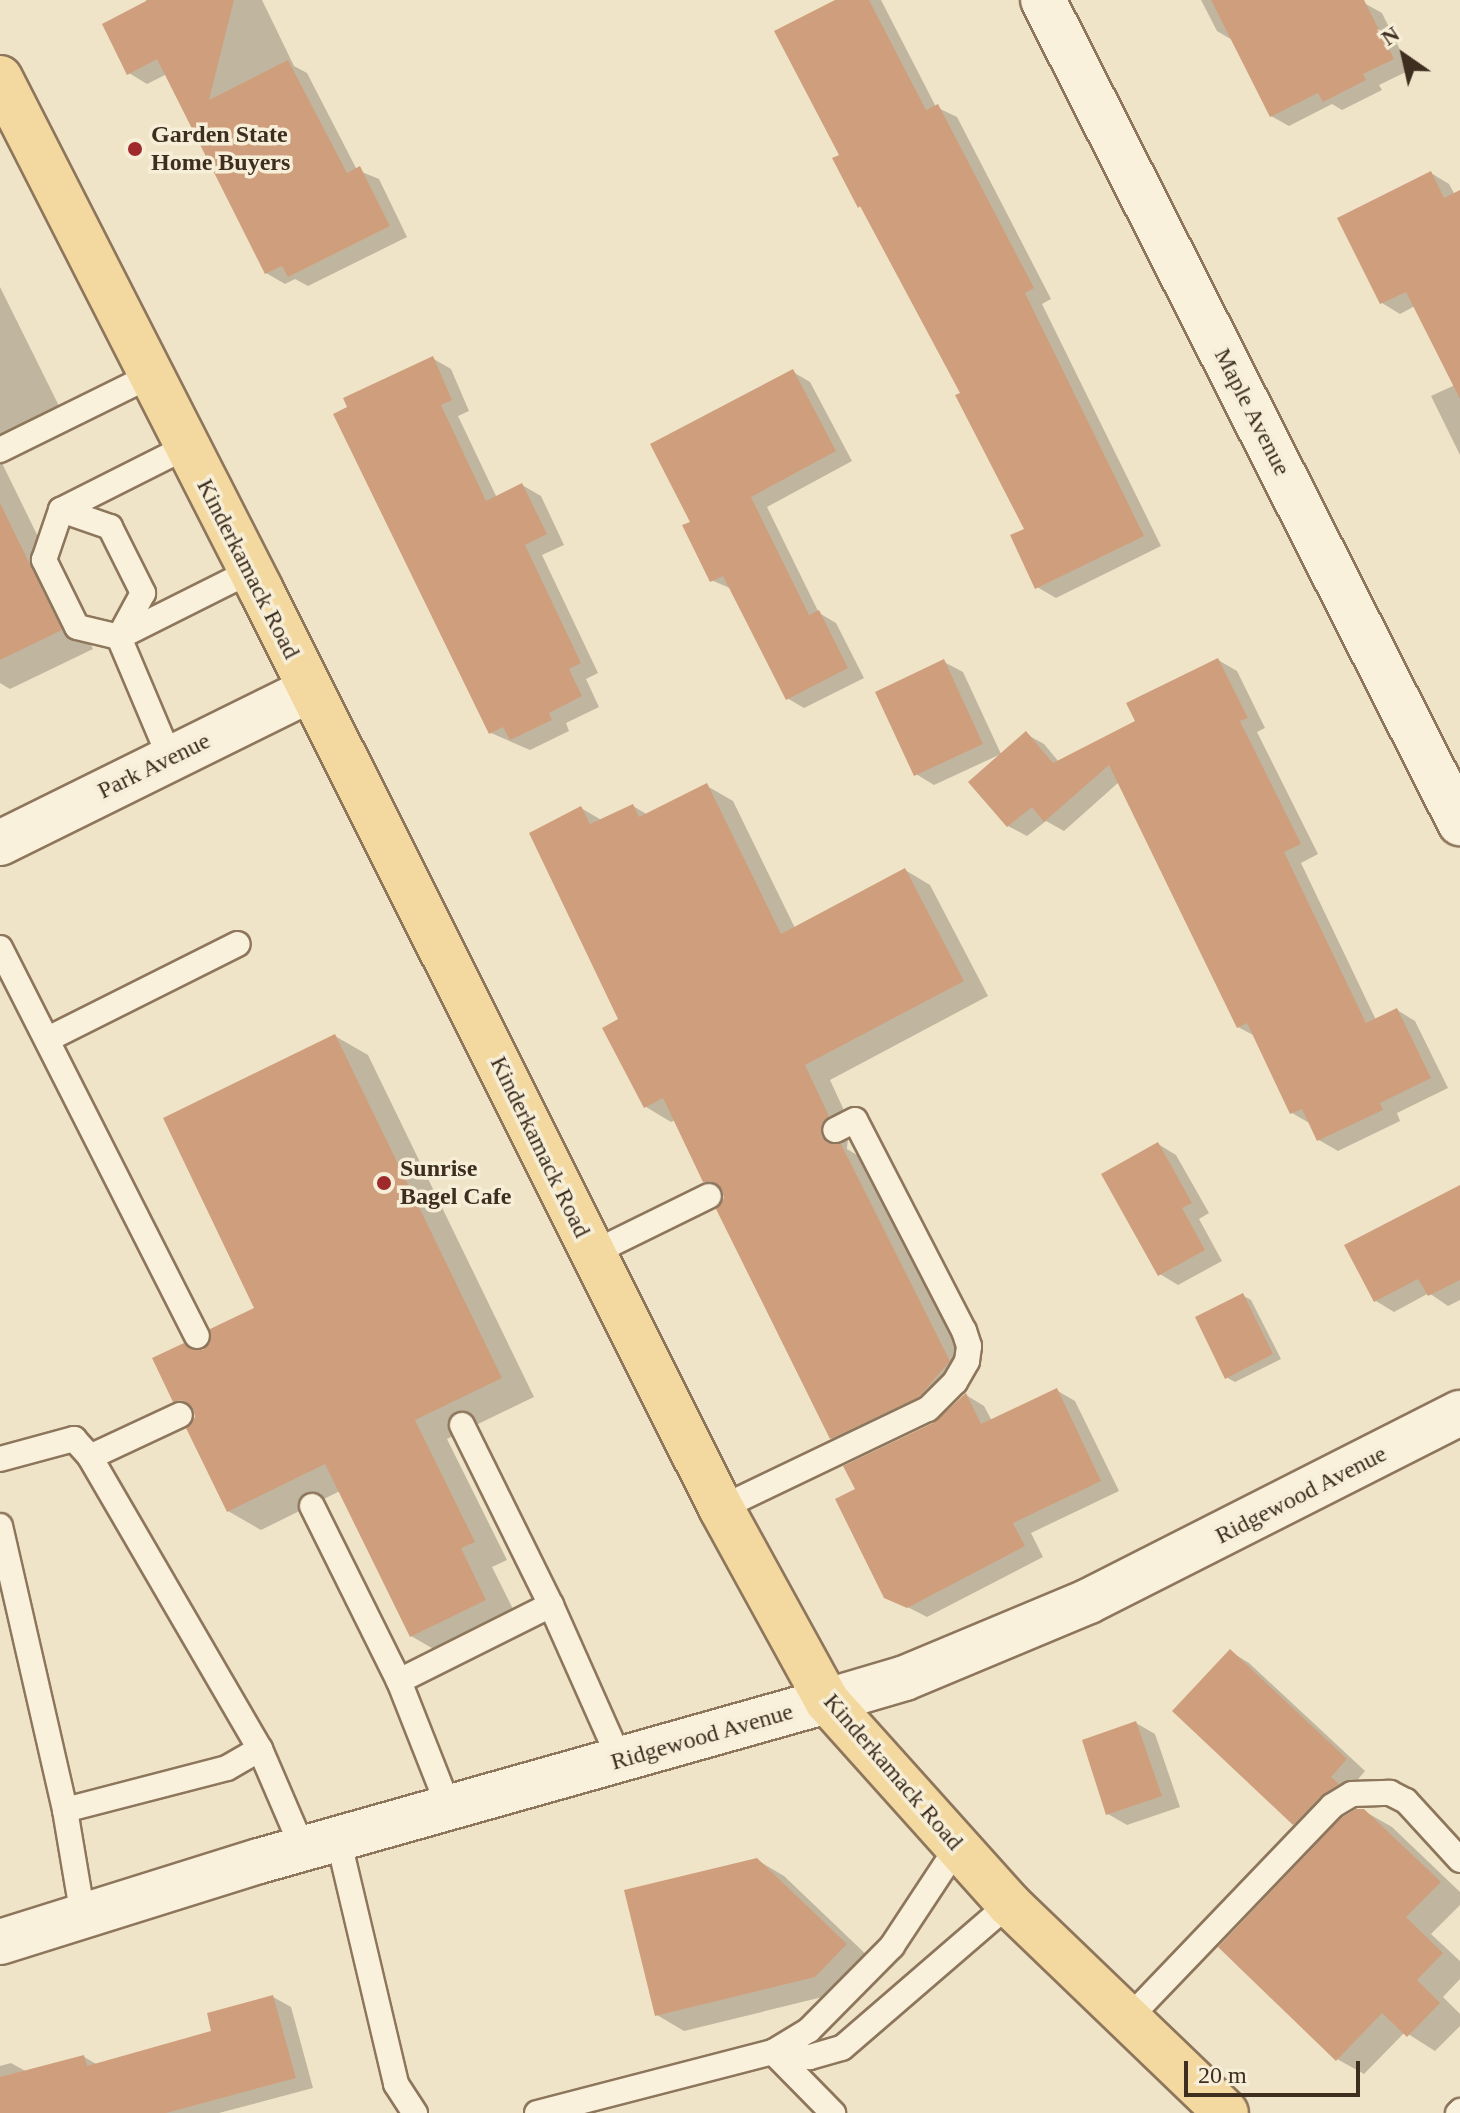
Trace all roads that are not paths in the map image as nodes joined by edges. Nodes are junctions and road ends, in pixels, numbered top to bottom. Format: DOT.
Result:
graph roads {
  1 [pos="1043,0"];
  2 [pos="0,78"];
  3 [pos="150,376"];
  4 [pos="186,447"];
  5 [pos="0,450"];
  6 [pos="61,510"];
  7 [pos="251,571"];
  8 [pos="119,637"];
  9 [pos="309,690"];
  10 [pos="170,758"];
  11 [pos="1460,823"];
  12 [pos="0,843"];
  13 [pos="238,944"];
  14 [pos="0,948"];
  15 [pos="48,1039"];
  16 [pos="835,1130"];
  17 [pos="709,1196"];
  18 [pos="593,1253"];
  19 [pos="197,1336"];
  20 [pos="1460,1413"];
  21 [pos="180,1415"];
  22 [pos="462,1425"];
  23 [pos="90,1457"];
  24 [pos="0,1459"];
  25 [pos="312,1506"];
  26 [pos="721,1508"];
  27 [pos="0,1526"];
  28 [pos="551,1605"];
  29 [pos="399,1681"];
  30 [pos="827,1701"];
  31 [pos="260,1749"];
  32 [pos="620,1760"];
  33 [pos="449,1808"];
  34 [pos="65,1810"];
  35 [pos="321,1844"];
  36 [pos="958,1846"];
  37 [pos="1460,1860"];
  38 [pos="1009,1904"];
  39 [pos="83,1916"];
  40 [pos="0,1942"];
  41 [pos="1128,2019"];
  42 [pos="773,2052"];
  43 [pos="415,2113"];
  44 [pos="537,2113"];
  45 [pos="833,2113"];
  46 [pos="1226,2113"];
  1 -- 11 [label="street, Maple Avenue"];
  2 -- 3 [label="main road, Kinderkamack Road"];
  3 -- 4 [label="main road, Kinderkamack Road"];
  3 -- 5 [label="lane"];
  4 -- 6 [label="lane"];
  4 -- 7 [label="main road, Kinderkamack Road"];
  6 -- 8 [label="lane"];
  6 -- 8 [label="lane"];
  7 -- 8 [label="lane"];
  7 -- 9 [label="main road, Kinderkamack Road"];
  8 -- 10 [label="lane"];
  9 -- 10 [label="street, Park Avenue"];
  9 -- 18 [label="main road, Kinderkamack Road"];
  10 -- 12 [label="street, Park Avenue"];
  13 -- 15 [label="lane"];
  14 -- 15 [label="lane"];
  15 -- 19 [label="lane"];
  16 -- 26 [label="lane"];
  17 -- 18 [label="lane"];
  18 -- 26 [label="main road, Kinderkamack Road"];
  20 -- 30 [label="street, Ridgewood Avenue"];
  21 -- 23 [label="lane"];
  22 -- 28 [label="lane"];
  23 -- 24 [label="lane"];
  23 -- 31 [label="lane"];
  25 -- 29 [label="lane"];
  26 -- 30 [label="main road, Kinderkamack Road"];
  27 -- 34 [label="lane"];
  28 -- 29 [label="lane"];
  28 -- 32 [label="lane"];
  29 -- 33 [label="lane"];
  30 -- 32 [label="street, Ridgewood Avenue"];
  30 -- 36 [label="main road, Kinderkamack Road"];
  31 -- 34 [label="lane"];
  31 -- 35 [label="lane"];
  32 -- 33 [label="street, Ridgewood Avenue"];
  33 -- 35 [label="street, Ridgewood Avenue"];
  34 -- 39 [label="lane"];
  35 -- 39 [label="street, Ridgewood Avenue"];
  35 -- 43 [label="lane"];
  36 -- 38 [label="main road, Kinderkamack Road"];
  36 -- 42 [label="lane"];
  37 -- 41 [label="lane"];
  38 -- 41 [label="main road, Kinderkamack Road"];
  38 -- 42 [label="lane"];
  39 -- 40 [label="street, Ridgewood Avenue"];
  41 -- 46 [label="main road, Kinderkamack Road"];
  42 -- 44 [label="lane"];
  42 -- 45 [label="lane"];
}
